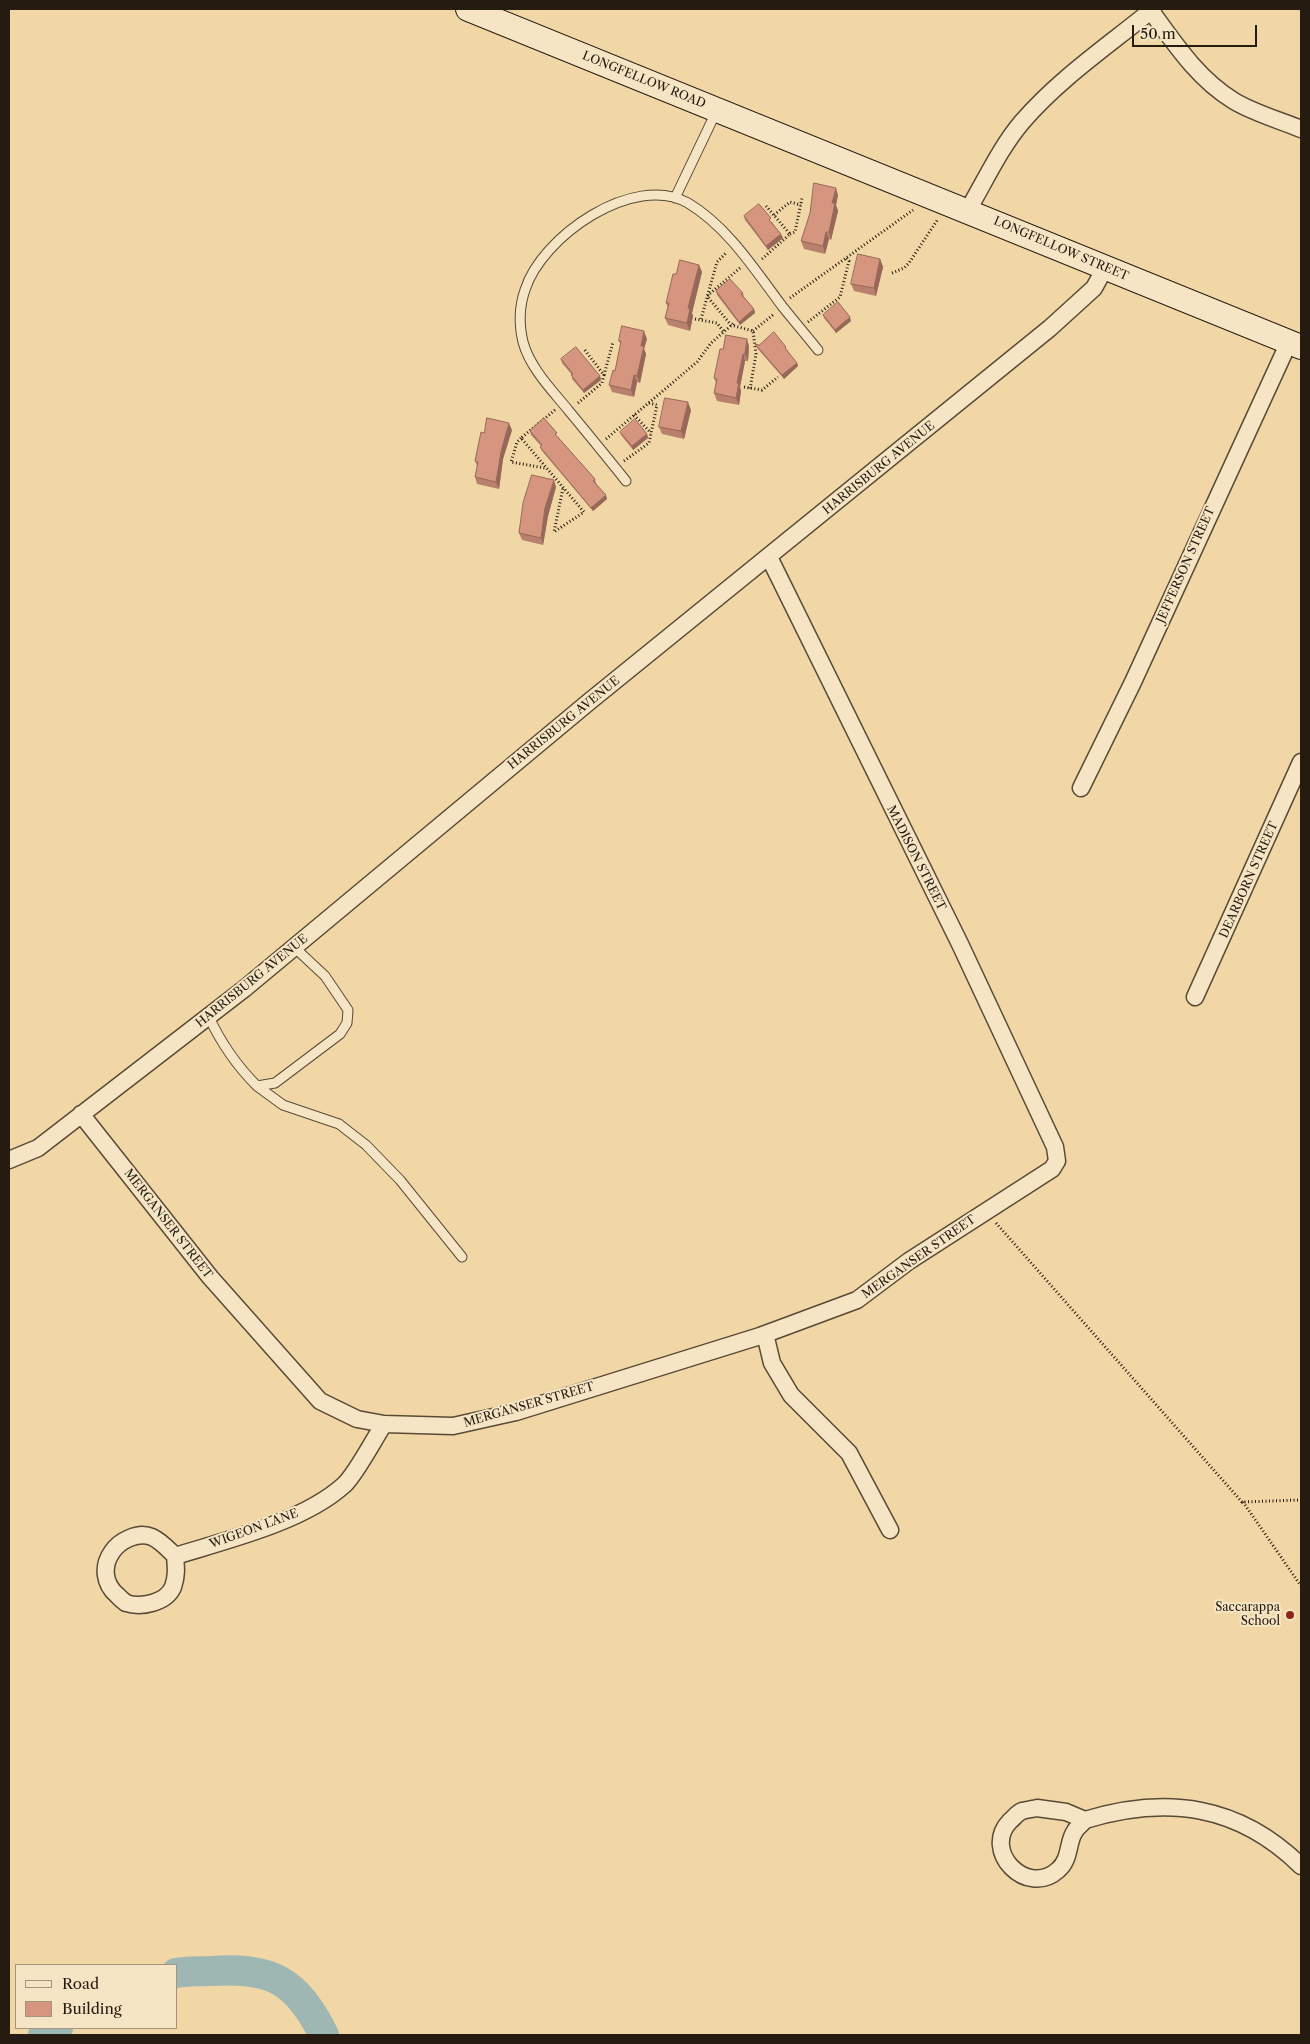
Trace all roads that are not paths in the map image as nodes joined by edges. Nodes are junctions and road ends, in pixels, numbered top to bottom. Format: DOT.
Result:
graph roads {
  1 [pos="468,9"];
  2 [pos="1152,10"];
  3 [pos="717,110"];
  4 [pos="1301,129"];
  5 [pos="820,152"];
  6 [pos="675,198"];
  7 [pos="968,210"];
  8 [pos="1105,268"];
  9 [pos="1295,344"];
  10 [pos="818,350"];
  11 [pos="626,481"];
  12 [pos="769,557"];
  13 [pos="1301,762"];
  14 [pos="1081,788"];
  15 [pos="294,947"];
  16 [pos="1195,997"];
  17 [pos="210,1017"];
  18 [pos="258,1086"];
  19 [pos="81,1114"];
  20 [pos="9,1160"];
  21 [pos="1058,1161"];
  22 [pos="462,1257"];
  23 [pos="765,1334"];
  24 [pos="384,1424"];
  25 [pos="890,1530"];
  26 [pos="175,1556"];
  27 [pos="1085,1820"];
  28 [pos="1301,1866"];
  1 -- 3 [label="street, LONGFELLOW ROAD"];
  2 -- 4 [label="street"];
  2 -- 7 [label="street"];
  3 -- 5 [label="street, LONGFELLOW ROAD"];
  3 -- 6 [label="lane"];
  5 -- 7 [label="street, LONGFELLOW STREET"];
  6 -- 10 [label="lane"];
  6 -- 11 [label="lane"];
  7 -- 8 [label="street, LONGFELLOW STREET"];
  8 -- 9 [label="street, LONGFELLOW STREET"];
  8 -- 12 [label="street, HARRISBURG AVENUE"];
  9 -- 14 [label="street, JEFFERSON STREET"];
  12 -- 15 [label="street, HARRISBURG AVENUE"];
  12 -- 21 [label="street, MADISON STREET"];
  13 -- 16 [label="street, DEARBORN STREET"];
  15 -- 17 [label="street, HARRISBURG AVENUE"];
  15 -- 18 [label="lane"];
  17 -- 18 [label="lane"];
  17 -- 19 [label="street, HARRISBURG AVENUE"];
  18 -- 22 [label="lane"];
  19 -- 20 [label="street, HARRISBURG AVENUE"];
  19 -- 24 [label="street, MERGANSER STREET"];
  21 -- 23 [label="street, MERGANSER STREET"];
  23 -- 24 [label="street, MERGANSER STREET"];
  23 -- 25 [label="street"];
  24 -- 26 [label="street, WIGEON LANE"];
  26 -- 26 [label="street"];
  27 -- 27 [label="street"];
  27 -- 28 [label="street"];
}
